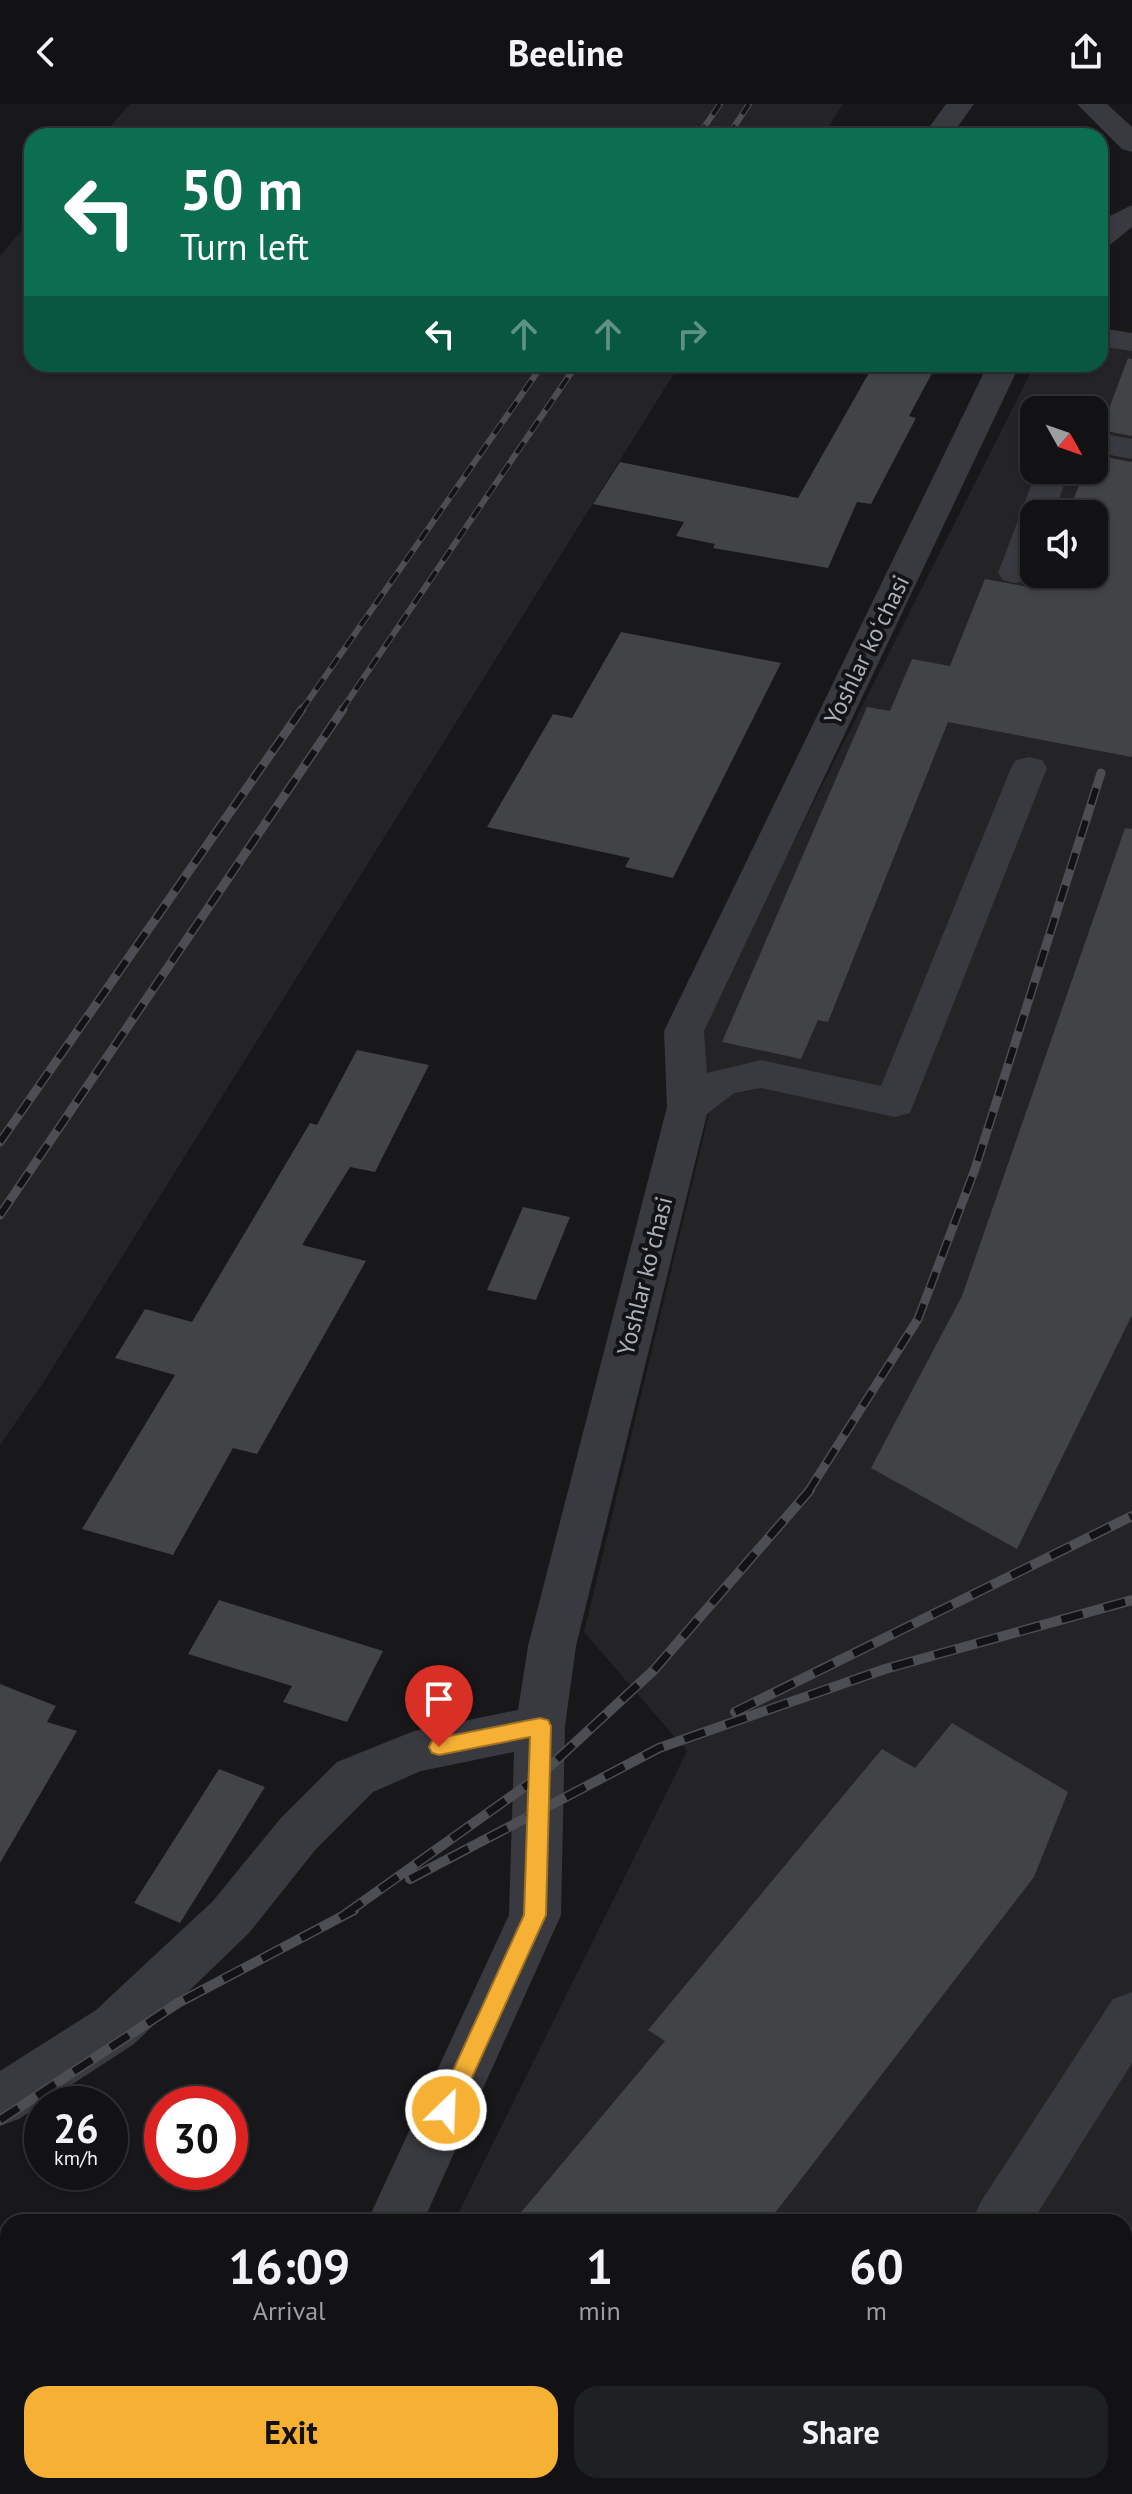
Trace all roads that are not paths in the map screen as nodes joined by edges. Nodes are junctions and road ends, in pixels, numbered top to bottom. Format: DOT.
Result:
graph roads {
  1 [pos="960,104"];
  2 [pos="1091,104"];
  3 [pos="943,128"];
  4 [pos="1132,143"];
  5 [pos="1132,214"];
  6 [pos="1108,229"];
  7 [pos="1108,338"];
  8 [pos="1132,342"];
  9 [pos="1000,372"];
  10 [pos="1108,445"];
  11 [pos="1132,449"];
  12 [pos="1020,559"];
  13 [pos="1015,573"];
  14 [pos="1029,768"];
  15 [pos="688,1107"];
  16 [pos="540,1726"];
  17 [pos="1125,2039"];
  18 [pos="0,2101"];
  19 [pos="399,2214"];
  20 [pos="1005,2214"];
  1 -- 3 [label="street"];
  2 -- 4 [label="street"];
  5 -- 6 [label="street"];
  7 -- 8 [label="street"];
  9 -- 15 [label="street, Yoshlar koʻchasi"];
  10 -- 11 [label="street"];
  12 -- 13 [label="street"];
  14 -- 15 [label="street"];
  15 -- 16 [label="street, Yoshlar koʻchasi"];
  16 -- 18 [label="street"];
  16 -- 19 [label="street, Yoshlar koʻchasi"];
  17 -- 20 [label="street"];
}
